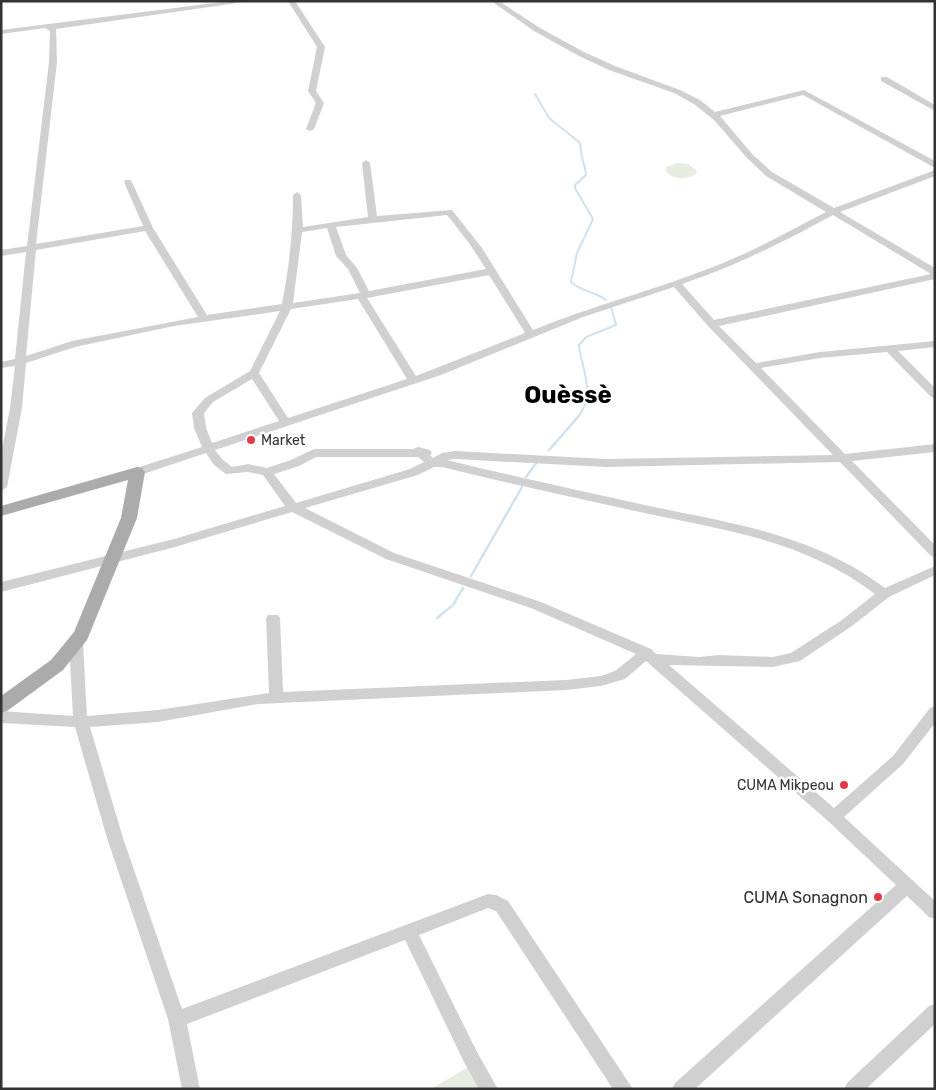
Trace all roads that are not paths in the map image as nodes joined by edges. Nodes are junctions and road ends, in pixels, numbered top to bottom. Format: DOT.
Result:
graph roads {
  1 [pos="248,1"];
  2 [pos="291,1"];
  3 [pos="494,1"];
  4 [pos="52,27"];
  5 [pos="1,32"];
  6 [pos="884,79"];
  7 [pos="935,109"];
  8 [pos="715,115"];
  9 [pos="310,129"];
  10 [pos="366,163"];
  11 [pos="935,165"];
  12 [pos="935,173"];
  13 [pos="128,182"];
  14 [pos="297,196"];
  15 [pos="832,212"];
  16 [pos="373,219"];
  17 [pos="331,225"];
  18 [pos="148,228"];
  19 [pos="298,230"];
  20 [pos="32,246"];
  21 [pos="1,253"];
  22 [pos="492,271"];
  23 [pos="935,272"];
  24 [pos="935,276"];
  25 [pos="676,283"];
  26 [pos="363,296"];
  27 [pos="287,307"];
  28 [pos="202,317"];
  29 [pos="712,324"];
  30 [pos="531,334"];
  31 [pos="935,344"];
  32 [pos="889,348"];
  33 [pos="19,362"];
  34 [pos="1,365"];
  35 [pos="754,366"];
  36 [pos="254,373"];
  37 [pos="414,381"];
  38 [pos="935,395"];
  39 [pos="286,424"];
  40 [pos="935,448"];
  41 [pos="209,450"];
  42 [pos="921,450"];
  43 [pos="418,451"];
  44 [pos="446,456"];
  45 [pos="843,458"];
  46 [pos="935,459"];
  47 [pos="432,463"];
  48 [pos="136,472"];
  49 [pos="267,472"];
  50 [pos="1,487"];
  51 [pos="292,507"];
  52 [pos="1,512"];
  53 [pos="935,554"];
  54 [pos="114,558"];
  55 [pos="935,570"];
  56 [pos="1,587"];
  57 [pos="884,594"];
  58 [pos="273,618"];
  59 [pos="76,643"];
  60 [pos="650,656"];
  61 [pos="276,698"];
  62 [pos="1,706"];
  63 [pos="935,712"];
  64 [pos="1,717"];
  65 [pos="81,722"];
  66 [pos="834,817"];
  67 [pos="906,886"];
  68 [pos="935,912"];
  69 [pos="408,930"];
  70 [pos="935,1012"];
  71 [pos="177,1019"];
  72 [pos="191,1089"];
  73 [pos="489,1089"];
  74 [pos="624,1089"];
  75 [pos="681,1089"];
  76 [pos="852,1089"];
  1 -- 4 [label="street"];
  2 -- 9 [label="street"];
  3 -- 8 [label="street"];
  4 -- 5 [label="street"];
  4 -- 20 [label="street"];
  6 -- 7 [label="street"];
  8 -- 11 [label="street"];
  8 -- 15 [label="street"];
  10 -- 16 [label="street"];
  12 -- 15 [label="street"];
  13 -- 18 [label="street"];
  14 -- 19 [label="street"];
  15 -- 23 [label="street"];
  15 -- 25 [label="street"];
  16 -- 17 [label="street"];
  16 -- 22 [label="street"];
  17 -- 19 [label="street"];
  17 -- 26 [label="street"];
  18 -- 20 [label="street"];
  18 -- 28 [label="street"];
  19 -- 27 [label="street"];
  20 -- 21 [label="street"];
  20 -- 33 [label="street"];
  22 -- 26 [label="street"];
  22 -- 30 [label="street"];
  24 -- 29 [label="street"];
  25 -- 29 [label="street"];
  25 -- 30 [label="street"];
  26 -- 27 [label="street"];
  26 -- 37 [label="street"];
  27 -- 28 [label="street"];
  27 -- 36 [label="street"];
  28 -- 33 [label="street"];
  29 -- 35 [label="street"];
  30 -- 37 [label="street"];
  31 -- 32 [label="street"];
  32 -- 35 [label="street"];
  32 -- 38 [label="street"];
  33 -- 34 [label="street"];
  33 -- 50 [label="street"];
  35 -- 45 [label="street"];
  36 -- 39 [label="street"];
  36 -- 41 [label="street"];
  37 -- 39 [label="street"];
  39 -- 41 [label="street"];
  40 -- 42 [label="street"];
  41 -- 48 [label="street"];
  41 -- 49 [label="street"];
  42 -- 45 [label="street"];
  42 -- 46 [label="street"];
  43 -- 44 [label="street"];
  43 -- 47 [label="street"];
  43 -- 49 [label="street"];
  44 -- 45 [label="street"];
  44 -- 47 [label="street"];
  45 -- 53 [label="street"];
  47 -- 51 [label="street"];
  47 -- 57 [label="street"];
  48 -- 52 [label="main road"];
  48 -- 54 [label="main road"];
  49 -- 51 [label="street"];
  51 -- 54 [label="street"];
  51 -- 60 [label="street"];
  54 -- 56 [label="street"];
  54 -- 59 [label="main road"];
  55 -- 57 [label="street"];
  57 -- 60 [label="street"];
  58 -- 61 [label="street"];
  59 -- 62 [label="main road"];
  59 -- 65 [label="street"];
  60 -- 61 [label="street"];
  60 -- 66 [label="street"];
  61 -- 65 [label="street"];
  63 -- 66 [label="street"];
  64 -- 65 [label="street"];
  65 -- 71 [label="street"];
  66 -- 67 [label="street"];
  67 -- 68 [label="street"];
  67 -- 75 [label="street"];
  69 -- 71 [label="street"];
  69 -- 73 [label="street"];
  69 -- 74 [label="street"];
  70 -- 76 [label="street"];
  71 -- 72 [label="street"];
}
